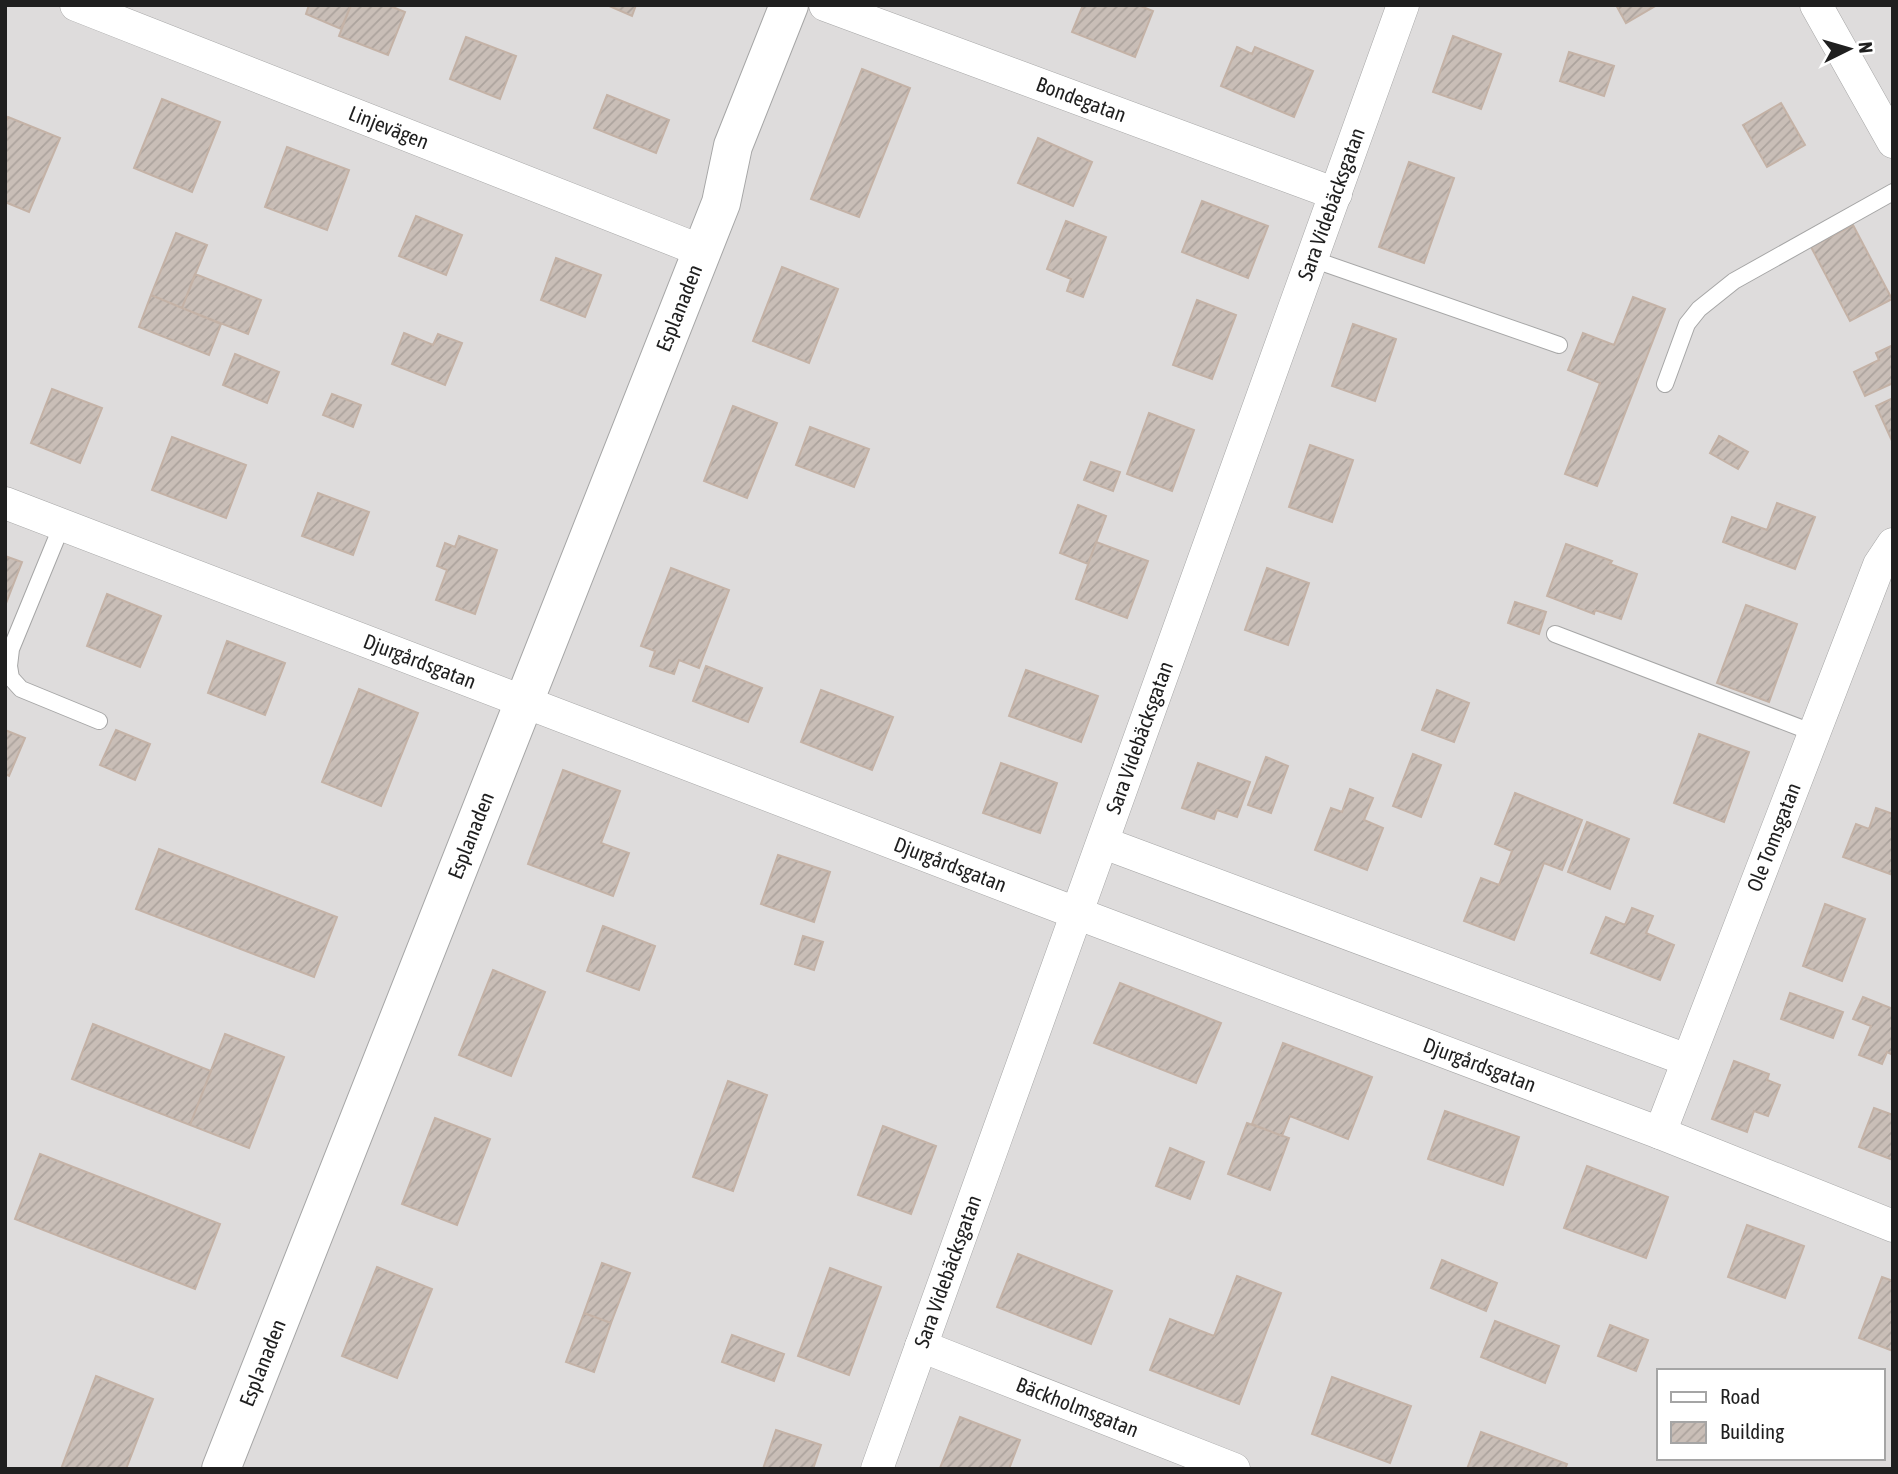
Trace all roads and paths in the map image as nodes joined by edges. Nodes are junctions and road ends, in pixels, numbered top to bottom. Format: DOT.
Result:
graph roads {
  1 [pos="789,5"];
  2 [pos="815,5"];
  3 [pos="825,5"];
  4 [pos="1403,5"];
  5 [pos="1816,5"];
  6 [pos="90,8"];
  7 [pos="1893,142"];
  8 [pos="1893,192"];
  9 [pos="1336,194"];
  10 [pos="721,203"];
  11 [pos="702,251"];
  12 [pos="1312,259"];
  13 [pos="1559,345"];
  14 [pos="1665,384"];
  15 [pos="5,503"];
  16 [pos="62,525"];
  17 [pos="1893,544"];
  18 [pos="1555,634"];
  19 [pos="524,701"];
  20 [pos="99,721"];
  21 [pos="1814,733"];
  22 [pos="1104,844"];
  23 [pos="1076,913"];
  24 [pos="1687,1060"];
  25 [pos="1660,1133"];
  26 [pos="1893,1226"];
  27 [pos="921,1346"];
  28 [pos="221,1469"];
  29 [pos="877,1469"];
  30 [pos="1234,1469"];
  1 -- 10 [label="street, Esplanaden"];
  2 -- 10 [label="street, Esplanaden"];
  3 -- 9 [label="street, Bondegatan"];
  4 -- 9 [label="street, Sara Videbäcksgatan"];
  5 -- 7 [label="street"];
  6 -- 11 [label="street, Linjevägen"];
  8 -- 14 [label="lane"];
  9 -- 12 [label="street, Sara Videbäcksgatan"];
  10 -- 11 [label="street, Esplanaden"];
  11 -- 19 [label="street, Esplanaden"];
  12 -- 13 [label="lane"];
  12 -- 22 [label="street, Sara Videbäcksgatan"];
  15 -- 16 [label="street, Djurgårdsgatan"];
  16 -- 19 [label="street, Djurgårdsgatan"];
  16 -- 20 [label="lane"];
  17 -- 21 [label="street, Ole Tomsgatan"];
  18 -- 21 [label="lane"];
  19 -- 23 [label="street, Djurgårdsgatan"];
  19 -- 28 [label="street, Esplanaden"];
  21 -- 24 [label="street, Ole Tomsgatan"];
  22 -- 23 [label="street, Sara Videbäcksgatan"];
  22 -- 24 [label="street"];
  23 -- 25 [label="street, Djurgårdsgatan"];
  23 -- 27 [label="street, Sara Videbäcksgatan"];
  24 -- 25 [label="street, Ole Tomsgatan"];
  25 -- 26 [label="street, Djurgårdsgatan"];
  27 -- 29 [label="street, Sara Videbäcksgatan"];
  27 -- 30 [label="street, Bäckholmsgatan"];
}
